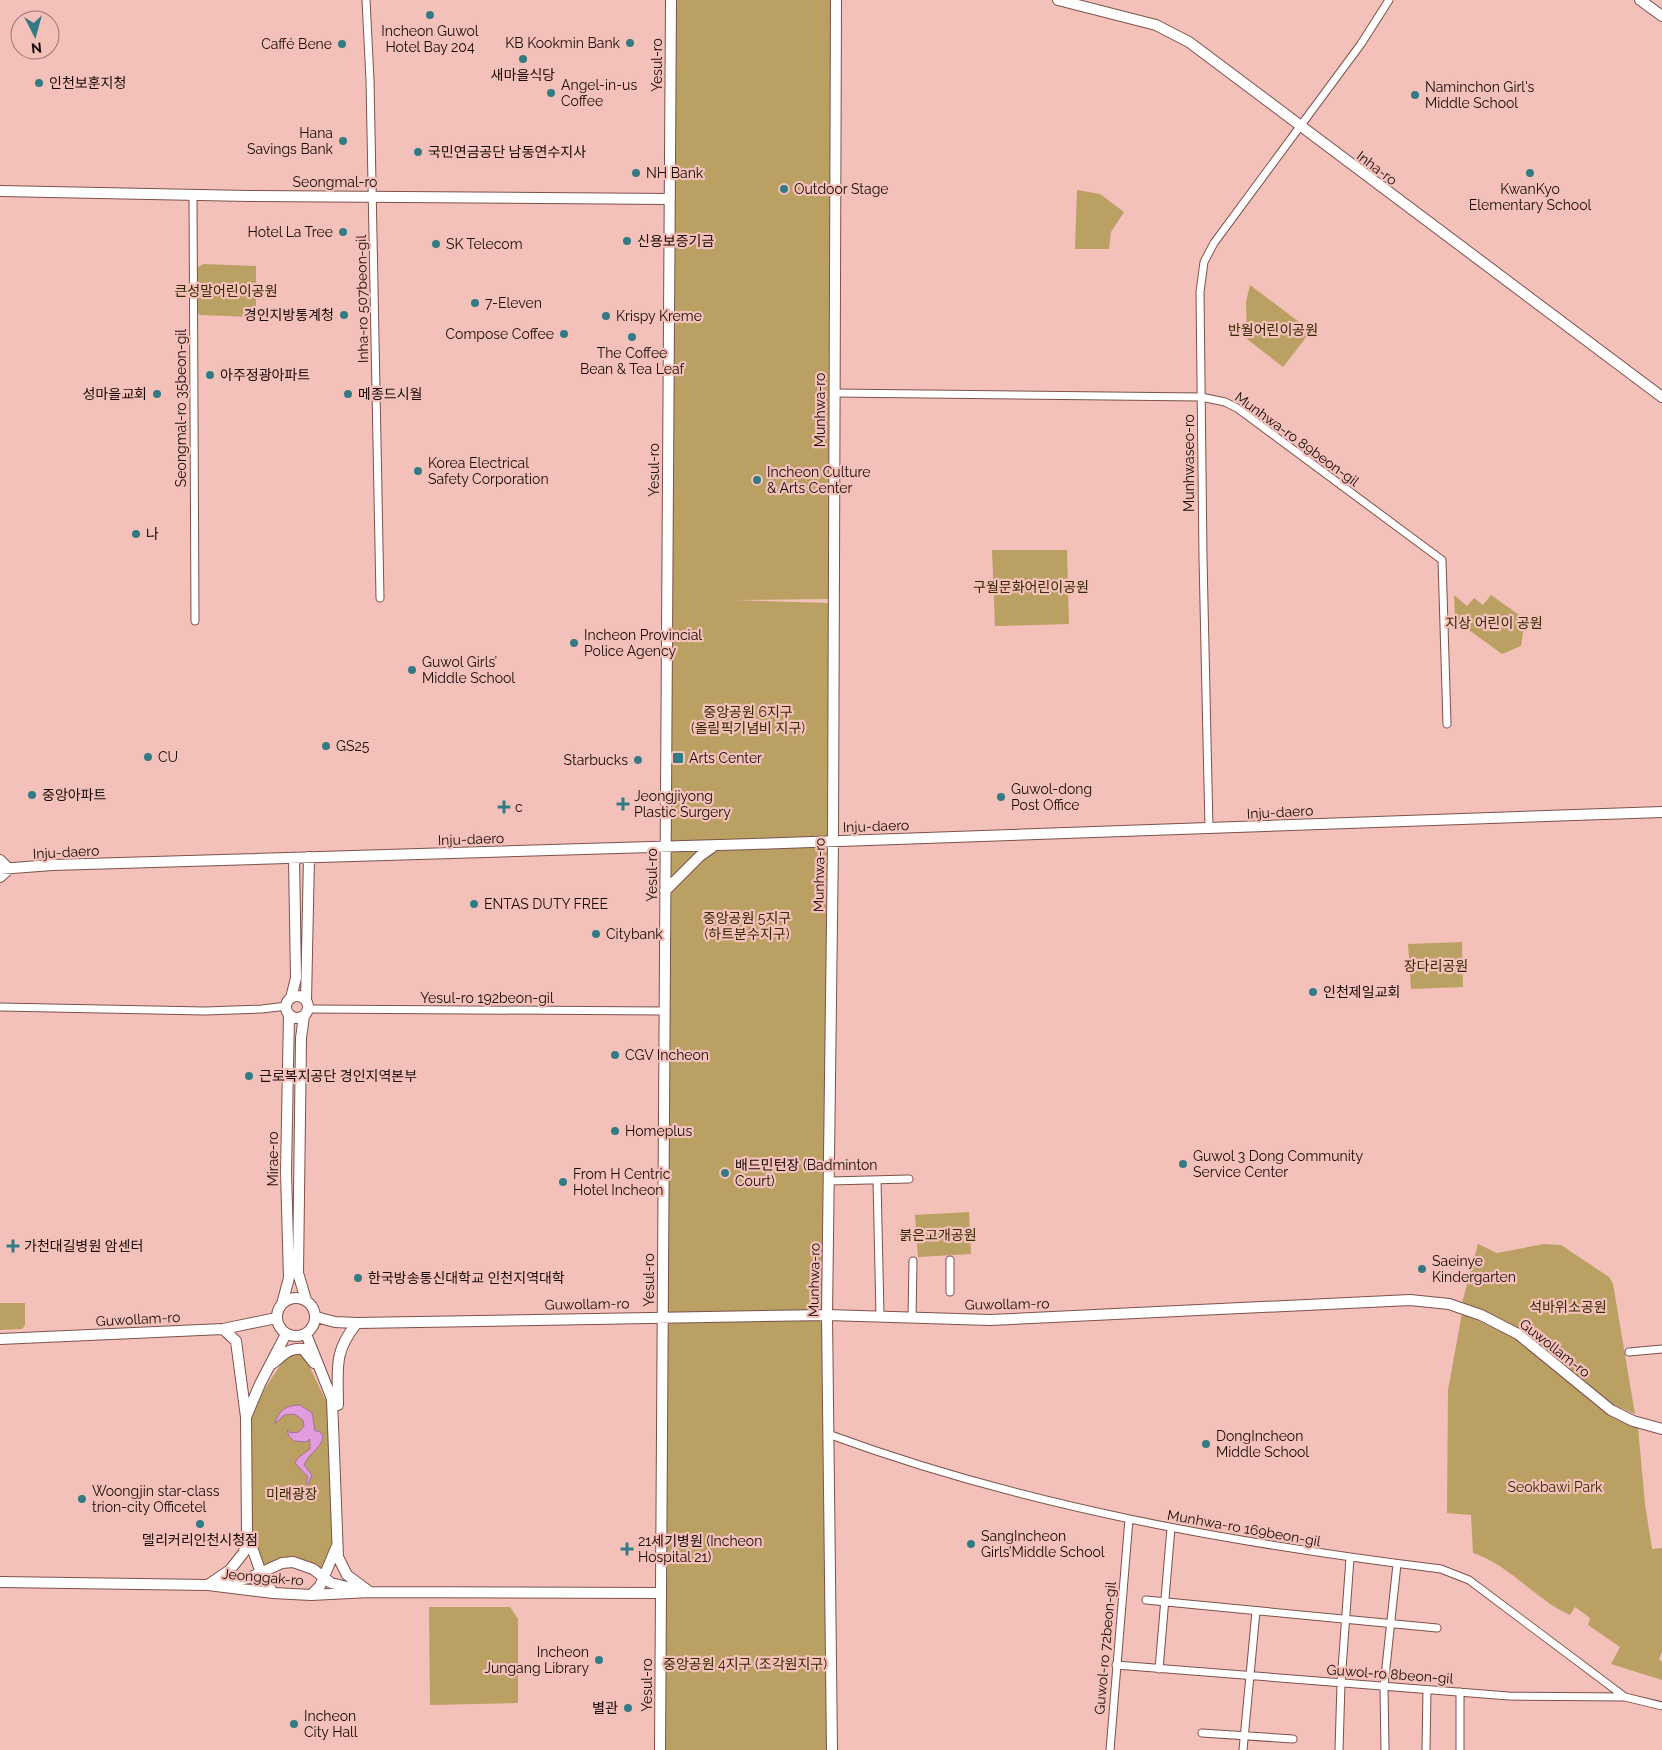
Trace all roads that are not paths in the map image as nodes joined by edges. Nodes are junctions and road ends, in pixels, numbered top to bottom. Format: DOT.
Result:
graph roads {
  1 [pos="366,0"];
  2 [pos="671,0"];
  3 [pos="836,0"];
  4 [pos="1058,0"];
  5 [pos="1389,0"];
  6 [pos="1640,0"];
  7 [pos="1662,16"];
  8 [pos="1299,127"];
  9 [pos="0,191"];
  10 [pos="193,195"];
  11 [pos="372,196"];
  12 [pos="670,199"];
  13 [pos="834,393"];
  14 [pos="1201,396"];
  15 [pos="1662,397"];
  16 [pos="380,598"];
  17 [pos="195,621"];
  18 [pos="1448,724"];
  19 [pos="1662,812"];
  20 [pos="1210,829"];
  21 [pos="833,842"];
  22 [pos="715,846"];
  23 [pos="666,847"];
  24 [pos="309,857"];
  25 [pos="294,858"];
  26 [pos="0,860"];
  27 [pos="5,869"];
  28 [pos="0,877"];
  29 [pos="665,890"];
  30 [pos="289,1006"];
  31 [pos="0,1008"];
  32 [pos="306,1009"];
  33 [pos="665,1011"];
  34 [pos="909,1179"];
  35 [pos="877,1180"];
  36 [pos="830,1181"];
  37 [pos="950,1260"];
  38 [pos="913,1261"];
  39 [pos="950,1292"];
  40 [pos="306,1300"];
  41 [pos="282,1304"];
  42 [pos="827,1315"];
  43 [pos="663,1316"];
  44 [pos="880,1316"];
  45 [pos="316,1317"];
  46 [pos="276,1318"];
  47 [pos="912,1318"];
  48 [pos="357,1323"];
  49 [pos="223,1329"];
  50 [pos="286,1334"];
  51 [pos="306,1334"];
  52 [pos="0,1339"];
  53 [pos="1662,1349"];
  54 [pos="1629,1352"];
  55 [pos="269,1366"];
  56 [pos="321,1370"];
  57 [pos="246,1417"];
  58 [pos="334,1418"];
  59 [pos="1662,1429"];
  60 [pos="828,1434"];
  61 [pos="1129,1519"];
  62 [pos="1171,1528"];
  63 [pos="247,1533"];
  64 [pos="337,1545"];
  65 [pos="1350,1558"];
  66 [pos="1397,1564"];
  67 [pos="262,1573"];
  68 [pos="323,1578"];
  69 [pos="0,1582"];
  70 [pos="208,1585"];
  71 [pos="370,1592"];
  72 [pos="661,1593"];
  73 [pos="274,1594"];
  74 [pos="312,1595"];
  75 [pos="1146,1600"];
  76 [pos="1164,1602"];
  77 [pos="1256,1611"];
  78 [pos="1347,1620"];
  79 [pos="1391,1623"];
  80 [pos="1438,1628"];
  81 [pos="1116,1665"];
  82 [pos="1159,1669"];
  83 [pos="1250,1676"];
  84 [pos="1341,1683"];
  85 [pos="1384,1686"];
  86 [pos="1427,1690"];
  87 [pos="1460,1692"];
  88 [pos="1625,1697"];
  89 [pos="1662,1706"];
  90 [pos="1202,1734"];
  91 [pos="1244,1736"];
  92 [pos="1293,1739"];
  93 [pos="660,1750"];
  94 [pos="832,1750"];
  95 [pos="1110,1750"];
  96 [pos="1243,1750"];
  97 [pos="1339,1750"];
  98 [pos="1385,1750"];
  99 [pos="1426,1750"];
  100 [pos="1460,1750"];
  1 -- 11 [label="street, Inha-ro 507beon-gil"];
  2 -- 12 [label="main road, Yesul-ro"];
  3 -- 13 [label="main road, Munhwa-ro"];
  4 -- 8 [label="main road, Inha-ro"];
  5 -- 8 [label="street, Munhwaseo-ro"];
  6 -- 7 [label="main road"];
  8 -- 14 [label="street, Munhwaseo-ro"];
  8 -- 15 [label="main road, Inha-ro"];
  9 -- 10 [label="main road, Seongmal-ro"];
  10 -- 11 [label="main road, Seongmal-ro"];
  10 -- 17 [label="street, Seongmal-ro 35beon-gil"];
  11 -- 12 [label="main road, Seongmal-ro"];
  11 -- 16 [label="street, Inha-ro 507beon-gil"];
  12 -- 23 [label="main road, Yesul-ro"];
  13 -- 14 [label="street, Munhwa-ro 89beon-gil"];
  13 -- 21 [label="main road, Munhwa-ro"];
  14 -- 18 [label="street, Munhwa-ro 89beon-gil"];
  14 -- 20 [label="street, Munhwaseo-ro"];
  19 -- 20 [label="main road, Inju-daero"];
  20 -- 21 [label="main road, Inju-daero"];
  21 -- 22 [label="main road, Inju-daero"];
  21 -- 36 [label="main road, Munhwa-ro"];
  22 -- 23 [label="main road, Inju-daero"];
  22 -- 29 [label="main road"];
  23 -- 24 [label="main road, Inju-daero"];
  23 -- 29 [label="main road, Yesul-ro"];
  24 -- 25 [label="main road, Inju-daero"];
  24 -- 32 [label="main road, Mirae-ro"];
  25 -- 27 [label="main road, Inju-daero"];
  25 -- 30 [label="main road, Mirae-ro"];
  26 -- 27 [label="main road"];
  27 -- 28 [label="main road"];
  29 -- 33 [label="main road, Yesul-ro"];
  30 -- 31 [label="street"];
  30 -- 32 [label="main road"];
  30 -- 32 [label="main road"];
  30 -- 41 [label="main road, Mirae-ro"];
  32 -- 33 [label="street, Yesul-ro 192beon-gil"];
  32 -- 40 [label="main road, Mirae-ro"];
  33 -- 43 [label="main road, Yesul-ro"];
  34 -- 35 [label="street"];
  35 -- 36 [label="street"];
  35 -- 44 [label="street"];
  36 -- 42 [label="main road, Munhwa-ro"];
  37 -- 39 [label="street"];
  38 -- 47 [label="street"];
  40 -- 41 [label="main road"];
  40 -- 45 [label="main road"];
  41 -- 46 [label="main road"];
  42 -- 43 [label="main road, Guwollam-ro"];
  42 -- 44 [label="main road, Guwollam-ro"];
  42 -- 60 [label="main road, Munhwa-ro"];
  43 -- 48 [label="main road, Guwollam-ro"];
  43 -- 72 [label="main road, Yesul-ro"];
  44 -- 47 [label="main road, Guwollam-ro"];
  45 -- 48 [label="main road, Guwollam-ro"];
  45 -- 51 [label="main road"];
  46 -- 49 [label="main road, Guwollam-ro"];
  46 -- 50 [label="main road"];
  47 -- 59 [label="main road, Guwollam-ro"];
  48 -- 58 [label="main road"];
  49 -- 52 [label="main road, Guwollam-ro"];
  49 -- 57 [label="main road"];
  50 -- 51 [label="main road"];
  50 -- 55 [label="main road"];
  51 -- 56 [label="main road"];
  53 -- 54 [label="street"];
  55 -- 56 [label="main road"];
  55 -- 57 [label="main road"];
  56 -- 58 [label="main road"];
  57 -- 63 [label="main road"];
  58 -- 64 [label="main road"];
  60 -- 61 [label="street, Munhwa-ro 169beon-gil"];
  60 -- 94 [label="main road, Munhwa-ro"];
  61 -- 62 [label="street, Munhwa-ro 169beon-gil"];
  61 -- 81 [label="street, Guwol-ro 72beon-gil"];
  62 -- 65 [label="street, Munhwa-ro 169beon-gil"];
  62 -- 76 [label="street"];
  63 -- 67 [label="main road"];
  63 -- 70 [label="main road"];
  64 -- 68 [label="main road"];
  64 -- 71 [label="main road"];
  65 -- 66 [label="street, Munhwa-ro 169beon-gil"];
  65 -- 78 [label="street"];
  66 -- 79 [label="street"];
  66 -- 88 [label="street, Munhwa-ro 169beon-gil"];
  67 -- 68 [label="main road, Jeonggak-ro"];
  67 -- 70 [label="main road, Jeonggak-ro"];
  67 -- 73 [label="main road"];
  68 -- 71 [label="main road, Jeonggak-ro"];
  68 -- 74 [label="main road"];
  69 -- 70 [label="main road"];
  70 -- 73 [label="main road, Jeonggak-ro"];
  71 -- 72 [label="main road, Jeonggak-ro"];
  71 -- 74 [label="main road, Jeonggak-ro"];
  72 -- 93 [label="main road, Yesul-ro"];
  73 -- 74 [label="main road, Jeonggak-ro"];
  75 -- 76 [label="street"];
  76 -- 77 [label="street"];
  76 -- 82 [label="street"];
  77 -- 78 [label="street"];
  77 -- 83 [label="street"];
  78 -- 79 [label="street"];
  78 -- 84 [label="street"];
  79 -- 80 [label="street"];
  79 -- 85 [label="street"];
  81 -- 82 [label="street, Guwol-ro 8beon-gil"];
  81 -- 95 [label="street, Guwol-ro 72beon-gil"];
  82 -- 83 [label="street, Guwol-ro 8beon-gil"];
  83 -- 84 [label="street, Guwol-ro 8beon-gil"];
  83 -- 91 [label="street"];
  84 -- 85 [label="street, Guwol-ro 8beon-gil"];
  84 -- 97 [label="street"];
  85 -- 86 [label="street, Guwol-ro 8beon-gil"];
  85 -- 98 [label="street"];
  86 -- 87 [label="street, Guwol-ro 8beon-gil"];
  86 -- 99 [label="street"];
  87 -- 88 [label="street, Guwol-ro 8beon-gil"];
  87 -- 100 [label="street"];
  88 -- 89 [label="street, Guwol-ro 8beon-gil"];
  90 -- 91 [label="street"];
  91 -- 92 [label="street"];
  91 -- 96 [label="street"];
}
